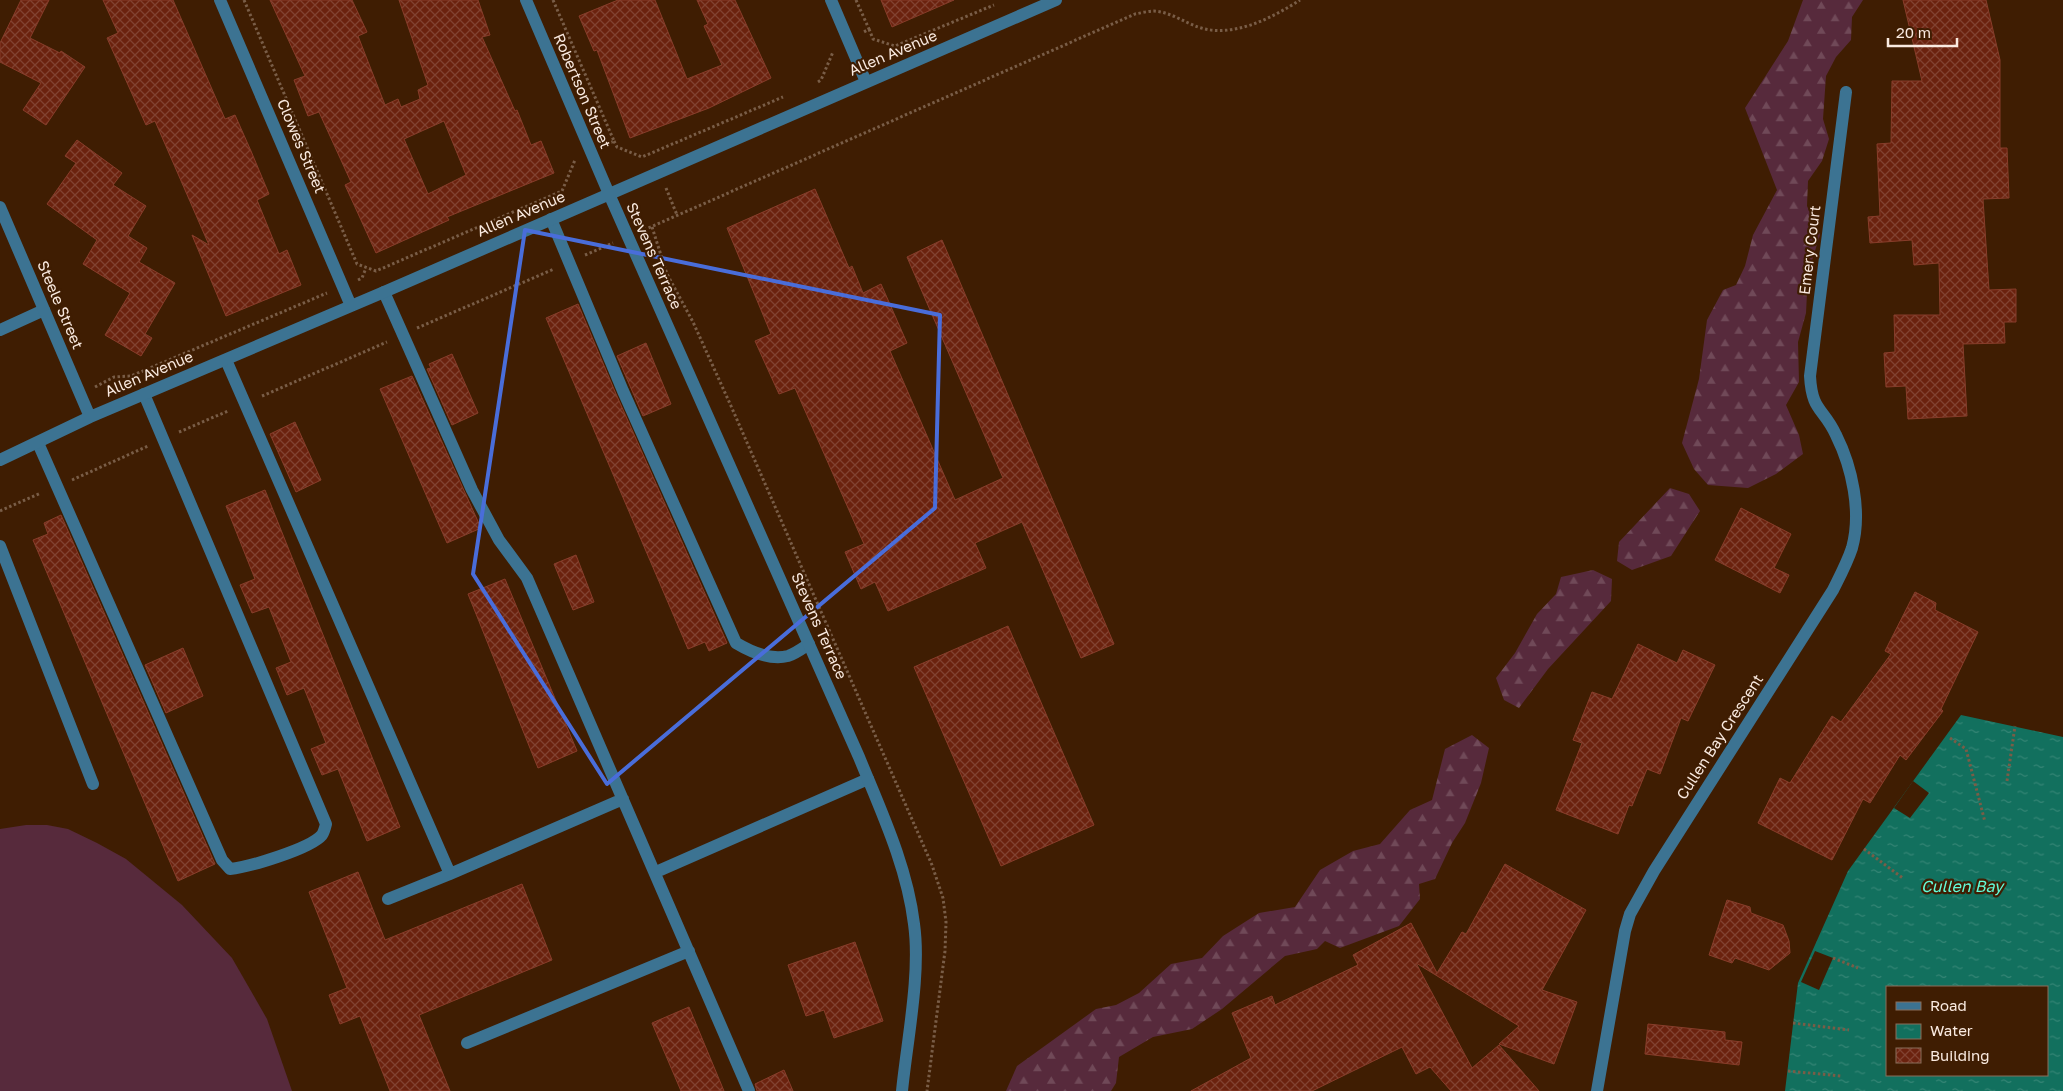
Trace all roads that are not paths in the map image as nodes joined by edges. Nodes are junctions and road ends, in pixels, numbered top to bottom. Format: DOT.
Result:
graph roads {
  1 [pos="220,0"];
  2 [pos="526,0"];
  3 [pos="831,0"];
  4 [pos="1056,0"];
  5 [pos="866,82"];
  6 [pos="1846,92"];
  7 [pos="609,194"];
  8 [pos="0,207"];
  9 [pos="551,219"];
  10 [pos="384,292"];
  11 [pos="351,306"];
  12 [pos="44,310"];
  13 [pos="0,330"];
  14 [pos="226,360"];
  15 [pos="144,394"];
  16 [pos="1818,410"];
  17 [pos="90,417"];
  18 [pos="38,443"];
  19 [pos="0,460"];
  20 [pos="0,546"];
  21 [pos="809,644"];
  22 [pos="868,779"];
  23 [pos="93,784"];
  24 [pos="623,799"];
  25 [pos="656,872"];
  26 [pos="450,874"];
  27 [pos="388,899"];
  28 [pos="689,951"];
  29 [pos="467,1043"];
  30 [pos="749,1091"];
  31 [pos="902,1091"];
  32 [pos="1598,1091"];
  1 -- 11 [label="street, Clowes Street"];
  2 -- 7 [label="street, Robertson Street"];
  3 -- 5 [label="street"];
  4 -- 5 [label="street, Allen Avenue"];
  5 -- 7 [label="street, Allen Avenue"];
  6 -- 16 [label="street, Emery Court"];
  7 -- 9 [label="street, Allen Avenue"];
  7 -- 21 [label="street, Stevens Terrace"];
  8 -- 12 [label="street, Steele Street"];
  9 -- 10 [label="street, Allen Avenue"];
  9 -- 21 [label="street"];
  10 -- 11 [label="street, Allen Avenue"];
  10 -- 24 [label="street"];
  11 -- 14 [label="street, Allen Avenue"];
  12 -- 13 [label="street"];
  12 -- 17 [label="street, Steele Street"];
  14 -- 15 [label="street, Allen Avenue"];
  14 -- 26 [label="street"];
  15 -- 17 [label="street, Allen Avenue"];
  15 -- 18 [label="street"];
  16 -- 32 [label="street, Cullen Bay Crescent"];
  17 -- 18 [label="street, Allen Avenue"];
  18 -- 19 [label="street, Allen Avenue"];
  20 -- 23 [label="street"];
  21 -- 22 [label="street, Stevens Terrace"];
  22 -- 25 [label="street"];
  22 -- 31 [label="street, Stevens Terrace"];
  24 -- 25 [label="street"];
  24 -- 26 [label="street"];
  25 -- 28 [label="street"];
  26 -- 27 [label="street"];
  28 -- 29 [label="street"];
  28 -- 30 [label="street"];
}
